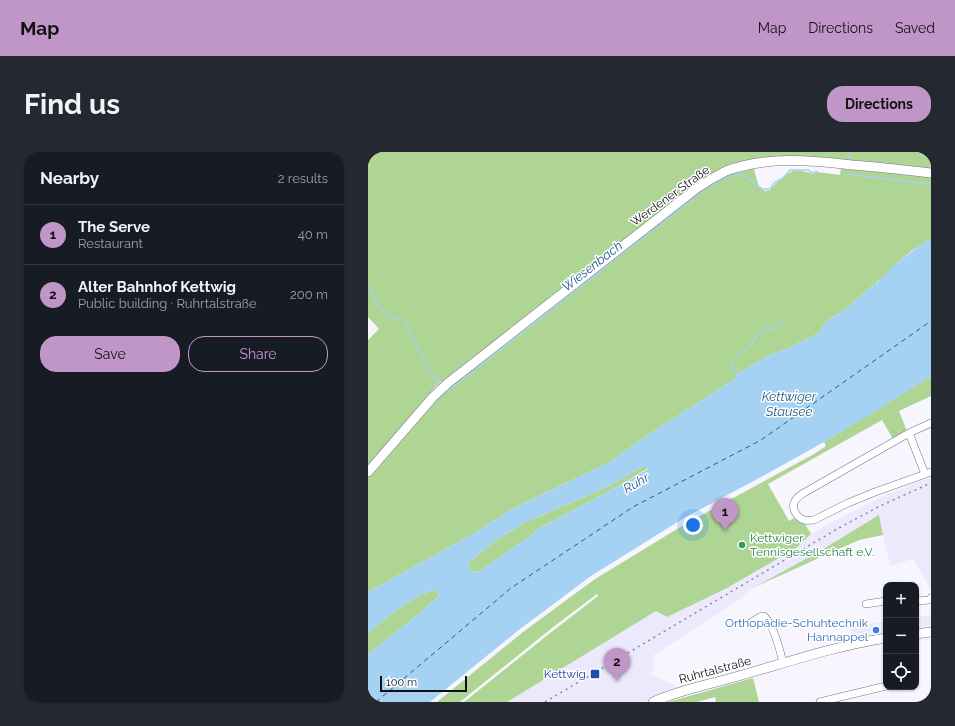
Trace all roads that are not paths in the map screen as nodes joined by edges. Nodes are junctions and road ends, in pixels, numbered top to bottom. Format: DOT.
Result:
graph roads {
  1 [pos="931,173"];
  2 [pos="931,423"];
  3 [pos="910,433"];
  4 [pos="368,472"];
  5 [pos="928,473"];
  6 [pos="931,598"];
  7 [pos="883,601"];
  8 [pos="919,601"];
  9 [pos="866,604"];
  10 [pos="750,623"];
  11 [pos="931,632"];
  12 [pos="919,634"];
  13 [pos="883,639"];
  14 [pos="783,663"];
  15 [pos="883,687"];
  16 [pos="653,702"];
  17 [pos="820,702"];
  1 -- 4 [label="main road, Werdener Straße"];
  2 -- 3 [label="street"];
  3 -- 5 [label="street"];
  3 -- 5 [label="street"];
  6 -- 8 [label="street"];
  7 -- 9 [label="street"];
  10 -- 14 [label="street"];
  11 -- 12 [label="main road"];
  13 -- 14 [label="main road, Ruhrtalstraße"];
  14 -- 16 [label="main road, Ruhrtalstraße"];
  15 -- 17 [label="street"];
}
